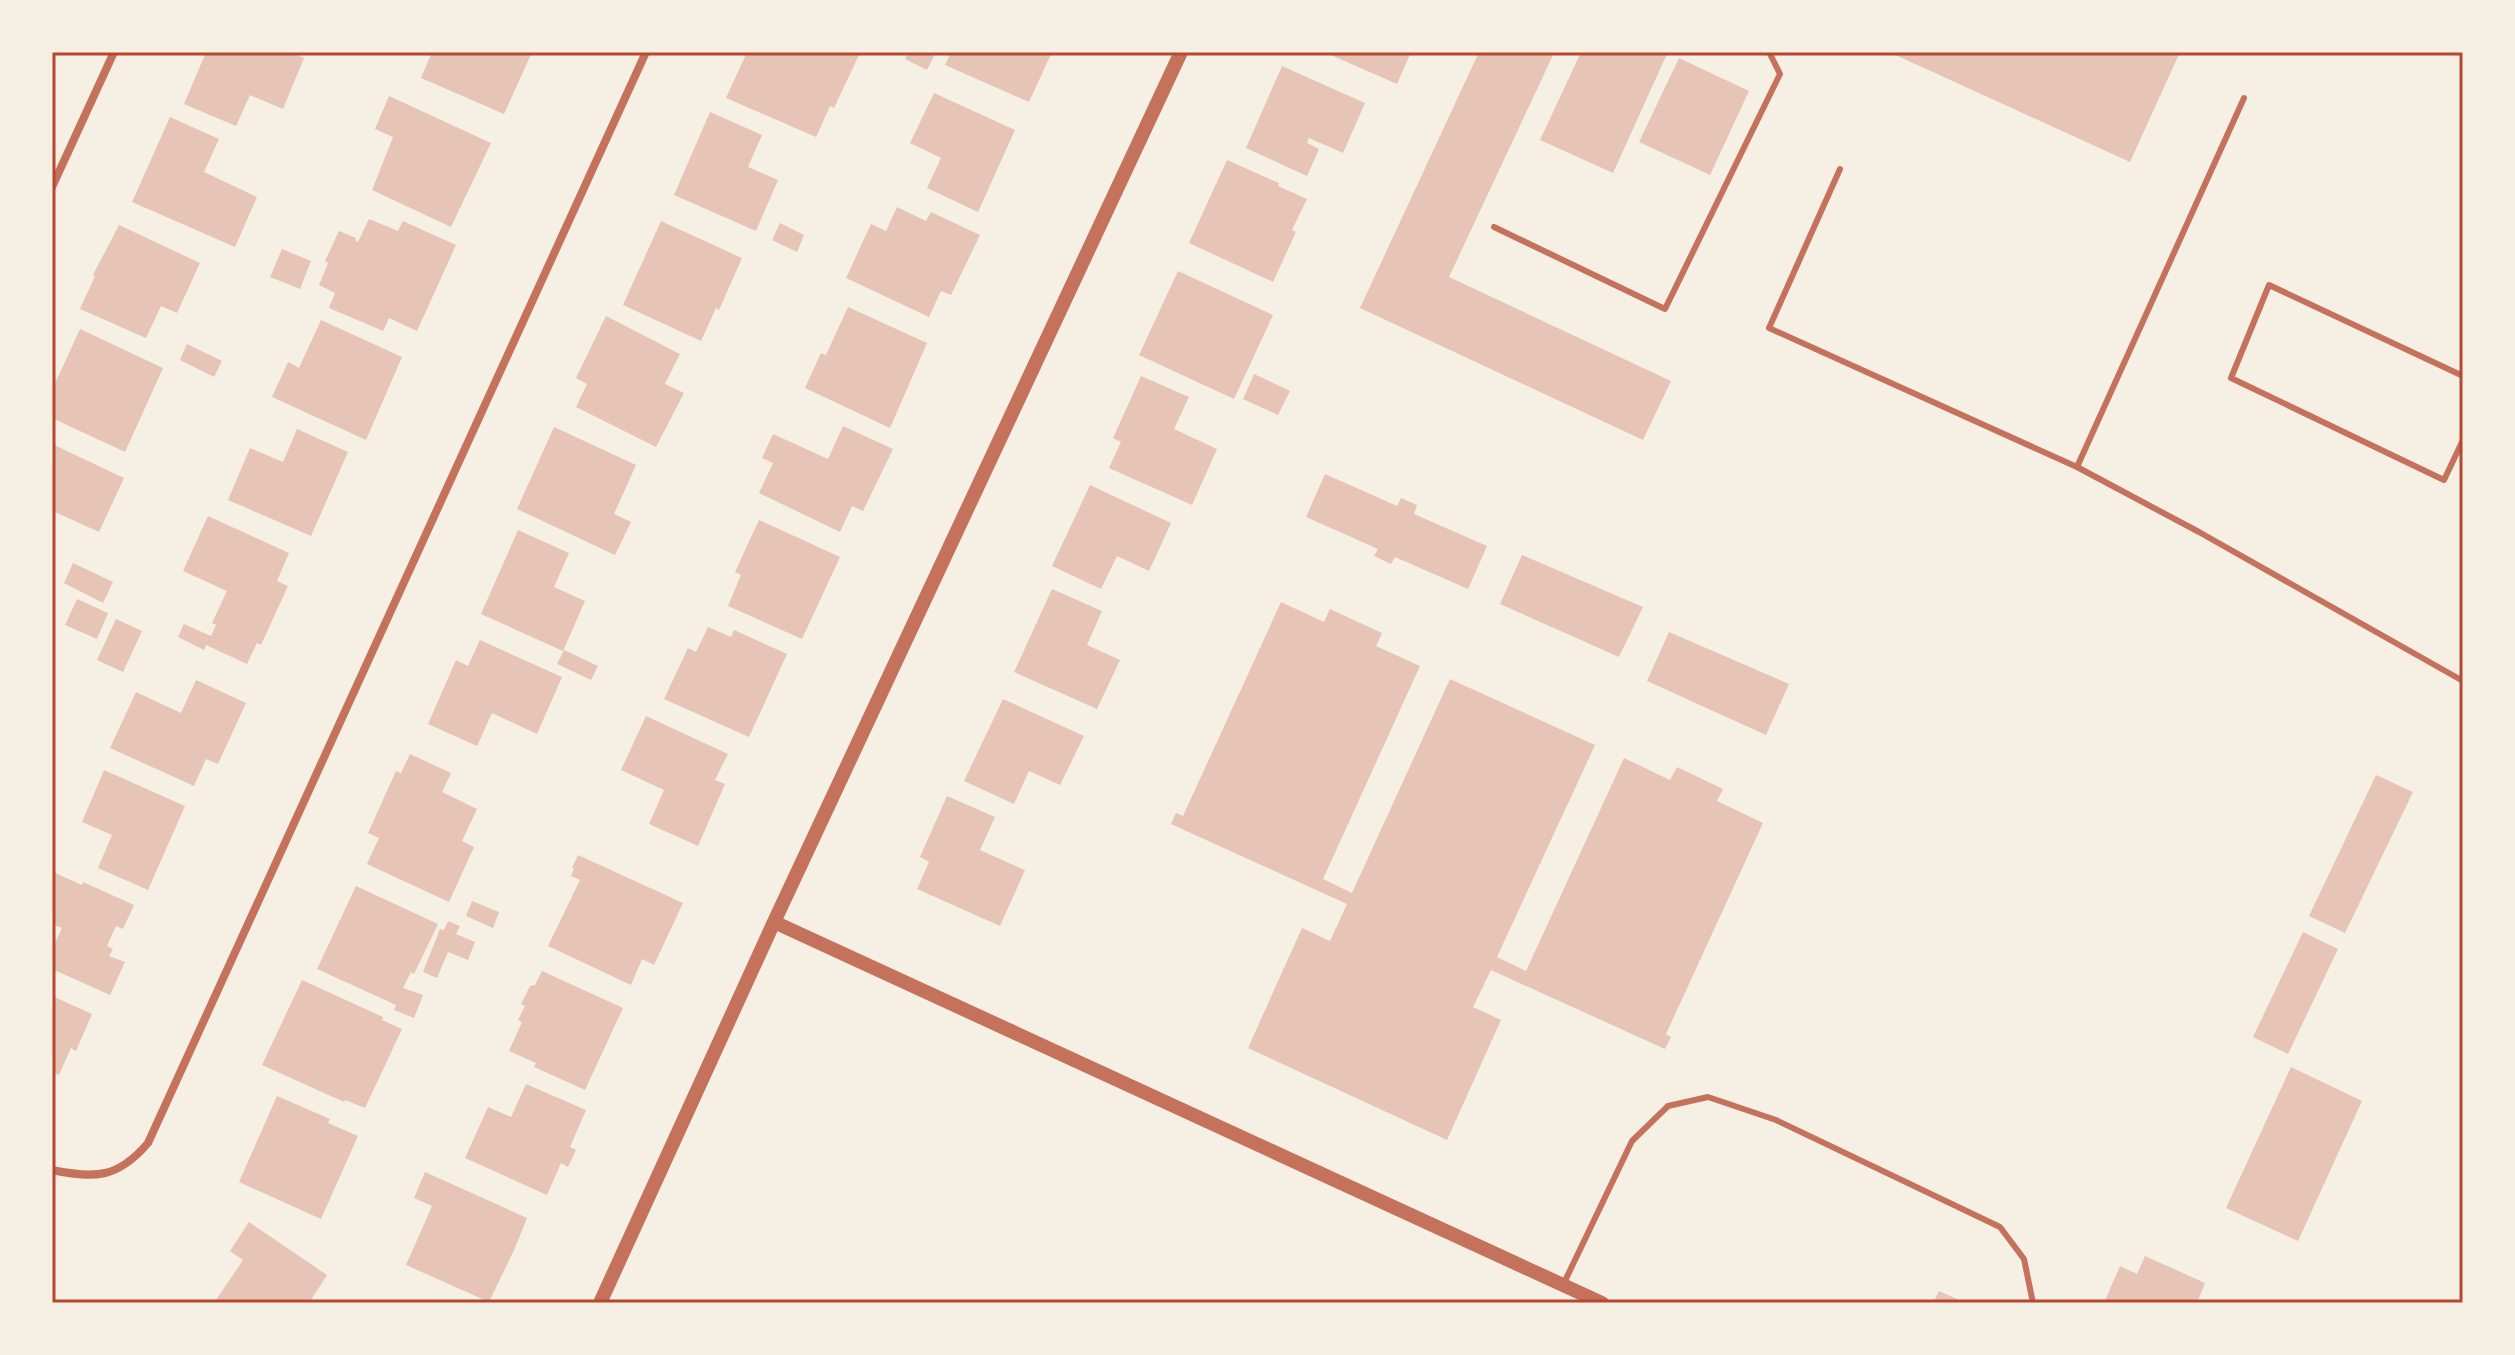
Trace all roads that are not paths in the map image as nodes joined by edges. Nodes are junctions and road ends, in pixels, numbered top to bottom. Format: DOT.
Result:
graph roads {
  1 [pos="114,52"];
  2 [pos="646,52"];
  3 [pos="1181,52"];
  4 [pos="1769,52"];
  5 [pos="2244,98"];
  6 [pos="1840,169"];
  7 [pos="52,187"];
  8 [pos="1494,227"];
  9 [pos="2463,376"];
  10 [pos="2463,440"];
  11 [pos="2077,467"];
  12 [pos="2463,681"];
  13 [pos="774,922"];
  14 [pos="52,1170"];
  15 [pos="1563,1285"];
  16 [pos="600,1303"];
  17 [pos="1602,1303"];
  18 [pos="2033,1303"];
  1 -- 7 [label="street"];
  2 -- 14 [label="street"];
  3 -- 13 [label="street"];
  4 -- 8 [label="lane"];
  5 -- 11 [label="lane"];
  6 -- 11 [label="lane"];
  9 -- 10 [label="lane"];
  11 -- 12 [label="lane"];
  13 -- 15 [label="street"];
  13 -- 16 [label="street"];
  15 -- 17 [label="street"];
  15 -- 18 [label="lane"];
}
